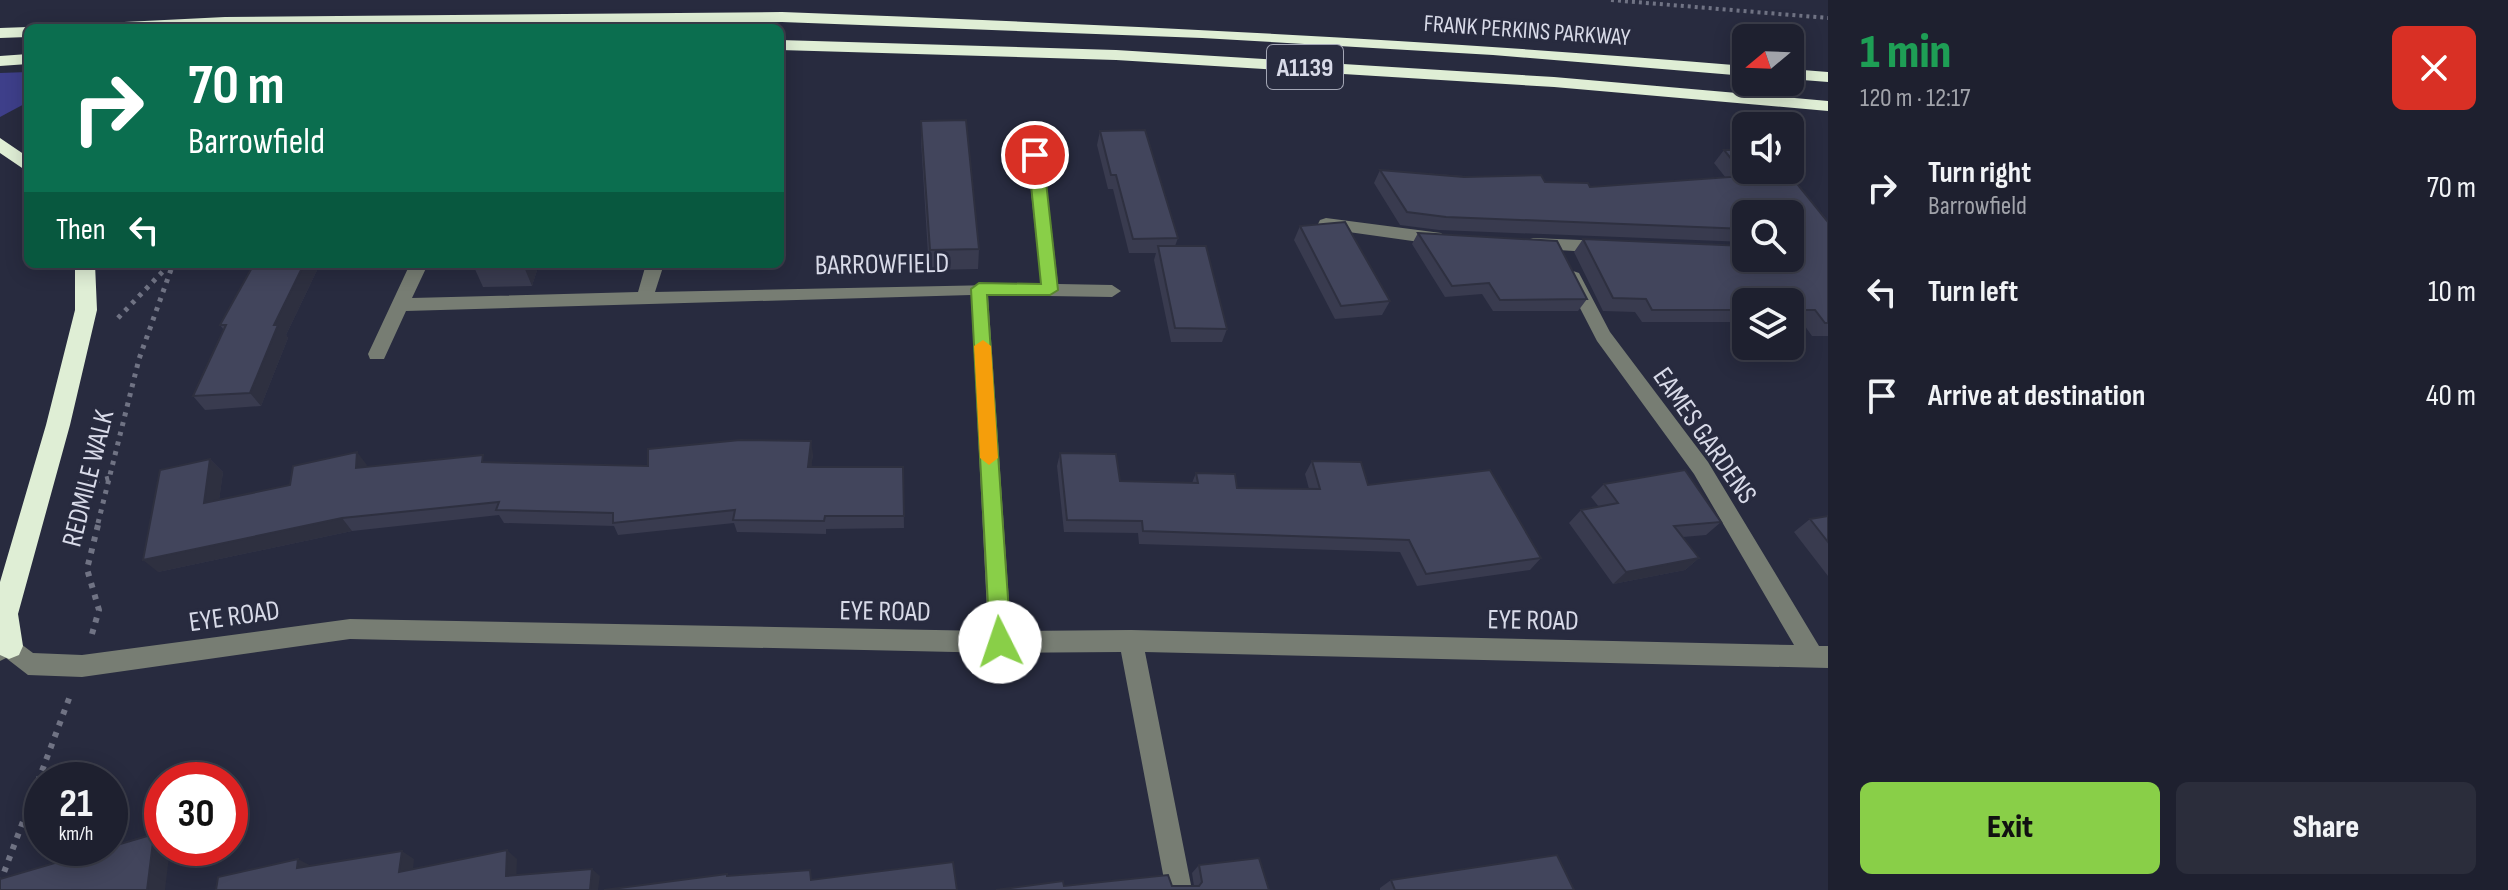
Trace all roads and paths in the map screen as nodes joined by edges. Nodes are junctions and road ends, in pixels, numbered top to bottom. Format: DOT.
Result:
graph roads {
  1 [pos="1611,0"];
  2 [pos="1828,18"];
  3 [pos="185,24"];
  4 [pos="24,32"];
  5 [pos="0,33"];
  6 [pos="784,45"];
  7 [pos="24,59"];
  8 [pos="0,61"];
  9 [pos="1732,70"];
  10 [pos="1804,75"];
  11 [pos="1828,77"];
  12 [pos="1828,106"];
  13 [pos="0,144"];
  14 [pos="1035,155"];
  15 [pos="24,163"];
  16 [pos="1326,224"];
  17 [pos="1454,240"];
  18 [pos="1513,243"];
  19 [pos="1558,245"];
  20 [pos="1621,247"];
  21 [pos="85,268"];
  22 [pos="168,268"];
  23 [pos="171,268"];
  24 [pos="417,268"];
  25 [pos="654,268"];
  26 [pos="979,289"];
  27 [pos="1050,290"];
  28 [pos="1112,291"];
  29 [pos="645,297"];
  30 [pos="402,305"];
  31 [pos="80,334"];
  32 [pos="377,354"];
  33 [pos="1131,641"];
  34 [pos="1000,642"];
  35 [pos="4,648"];
  36 [pos="1820,656"];
  37 [pos="82,666"];
  38 [pos="0,883"];
  39 [pos="1179,890"];
  1 -- 2 [label="path"];
  3 -- 9 [label="highway, FRANK PERKINS PARKWAY / A1139"];
  4 -- 5 [label="highway"];
  6 -- 12 [label="highway, FRANK PERKINS PARKWAY / A1139"];
  7 -- 8 [label="highway"];
  10 -- 11 [label="highway"];
  13 -- 15 [label="highway"];
  14 -- 27 [label="street"];
  16 -- 17 [label="street"];
  18 -- 19 [label="street"];
  19 -- 20 [label="street"];
  19 -- 36 [label="street, EAMES GARDENS"];
  21 -- 31 [label="highway"];
  22 -- 31 [label="path"];
  23 -- 37 [label="path, REDMILE WALK"];
  24 -- 30 [label="street"];
  25 -- 29 [label="street"];
  26 -- 27 [label="street, BARROWFIELD"];
  26 -- 29 [label="street, BARROWFIELD"];
  26 -- 34 [label="street, BARROWFIELD"];
  27 -- 28 [label="street, BARROWFIELD"];
  29 -- 30 [label="street, BARROWFIELD"];
  30 -- 32 [label="street"];
  31 -- 35 [label="highway"];
  33 -- 34 [label="street, EYE ROAD"];
  33 -- 36 [label="street, EYE ROAD"];
  33 -- 39 [label="street"];
  34 -- 37 [label="street, EYE ROAD"];
  35 -- 37 [label="street, EYE ROAD"];
  37 -- 38 [label="path, REDMILE WALK"];
}
